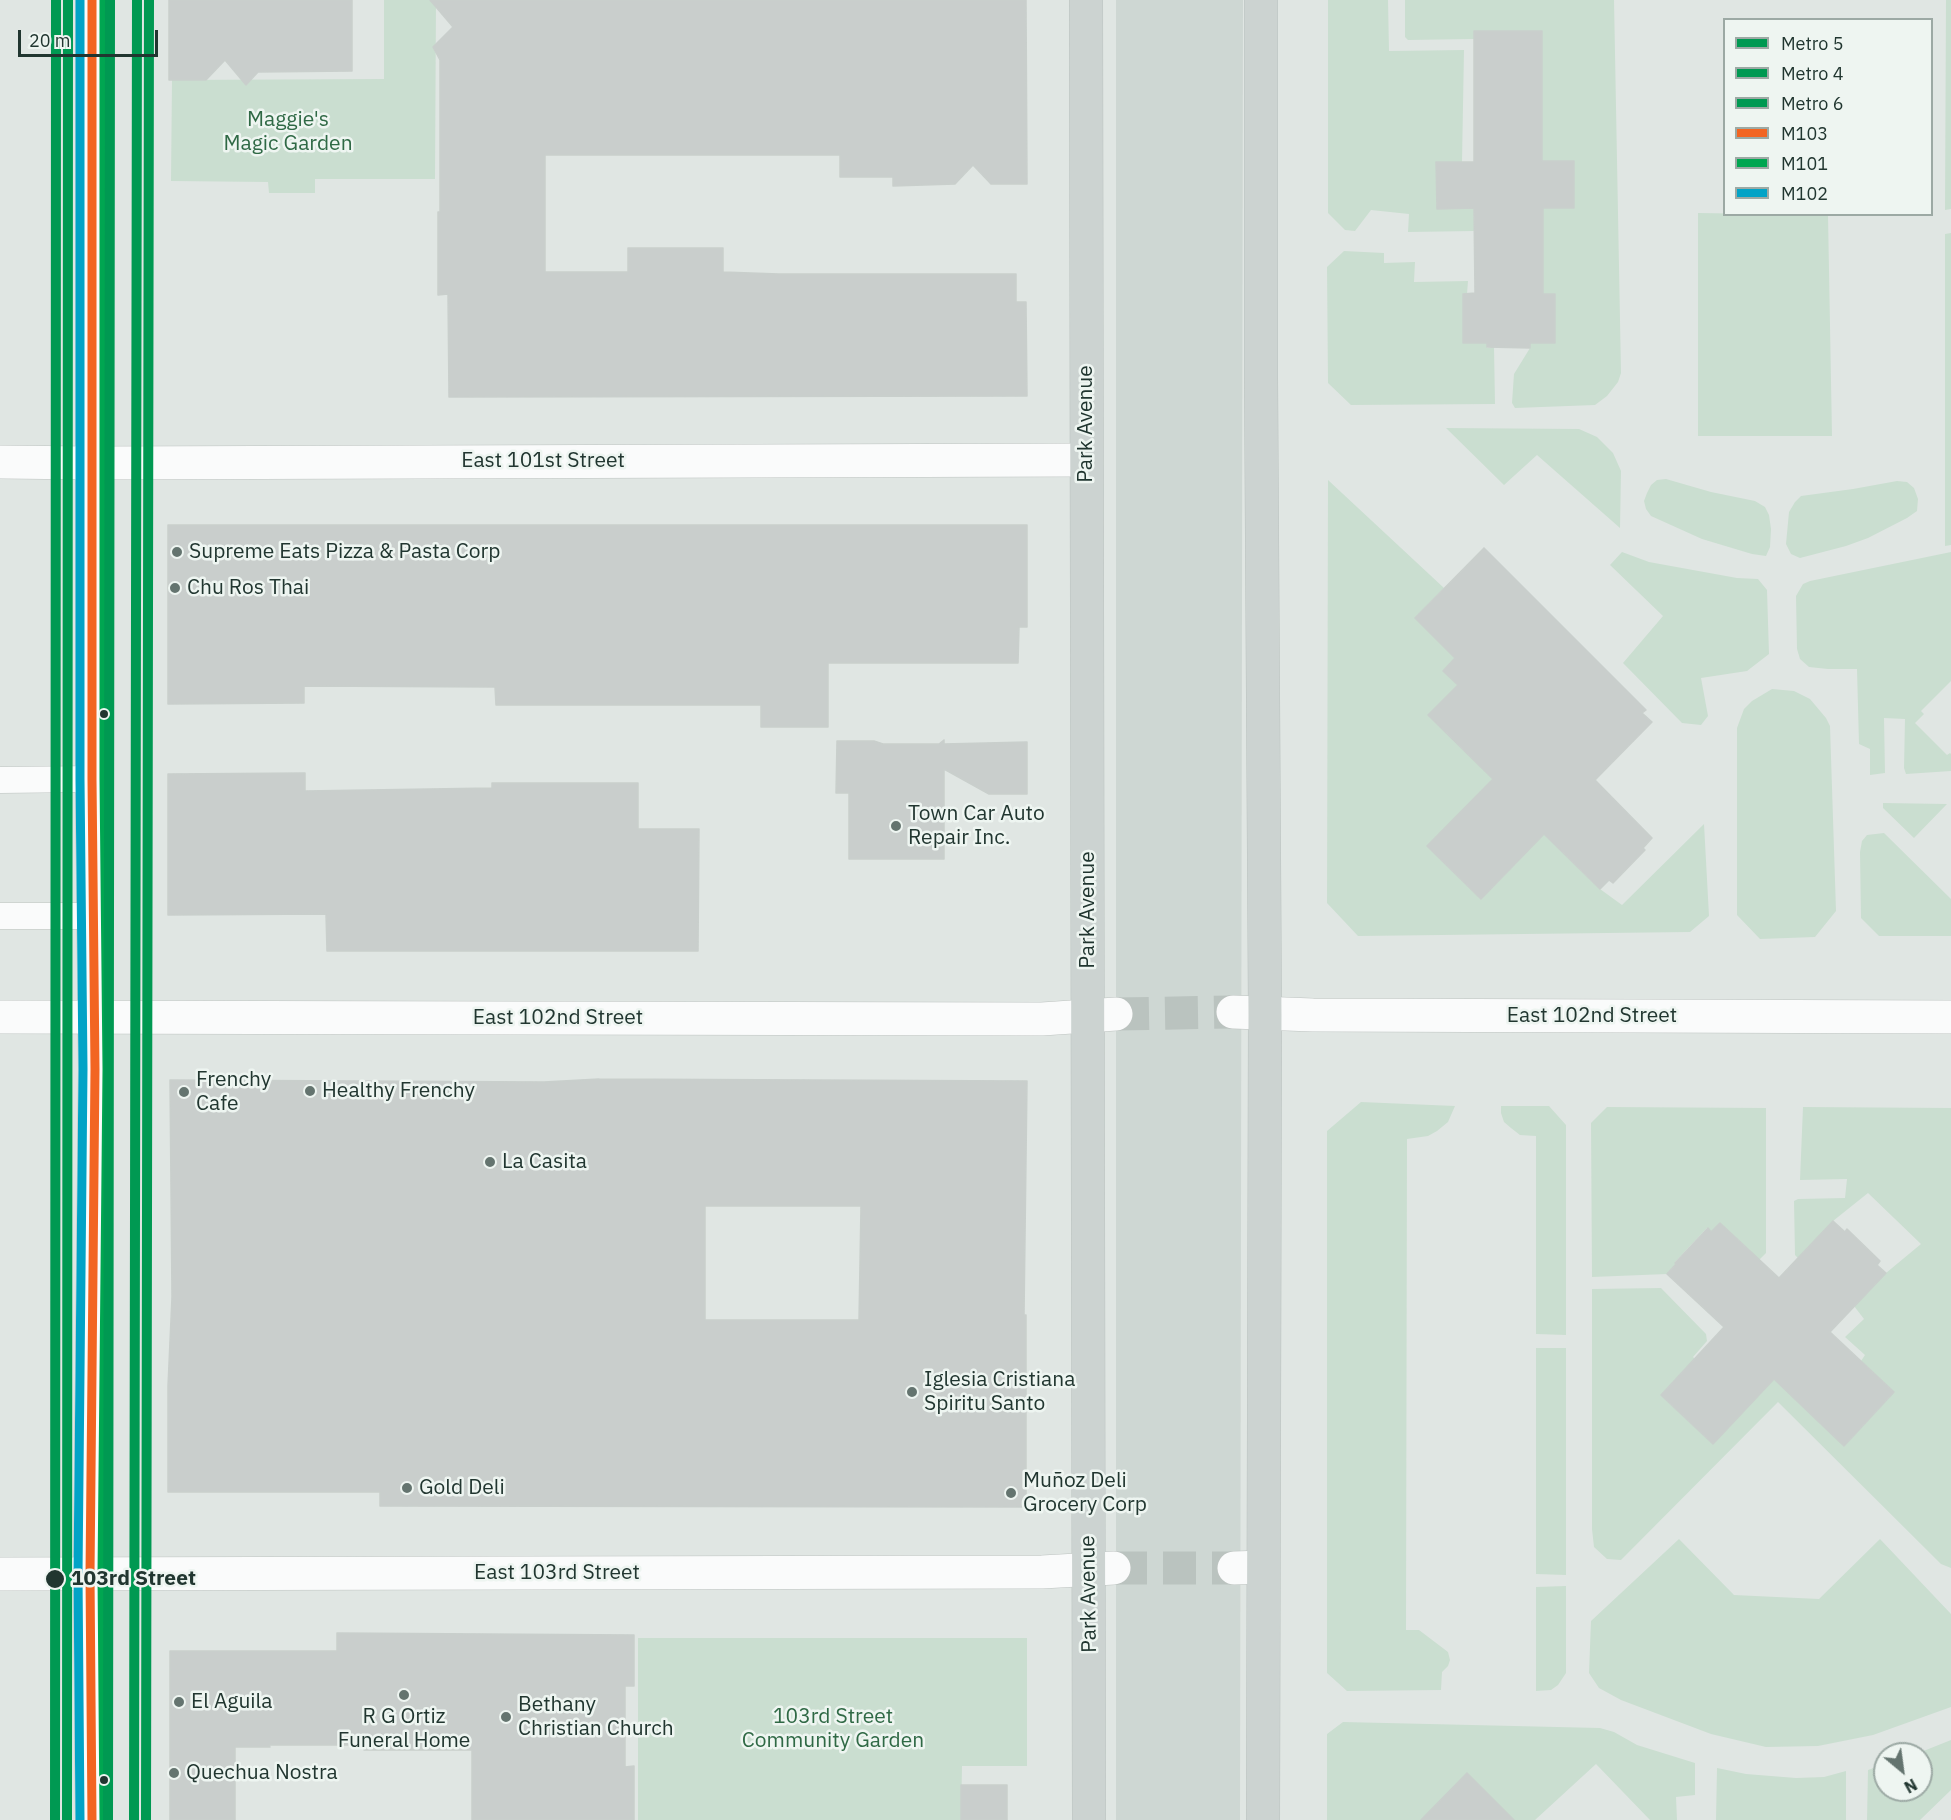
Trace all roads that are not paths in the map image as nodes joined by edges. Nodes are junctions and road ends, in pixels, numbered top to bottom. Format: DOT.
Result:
graph roads {
  1 [pos="92,0"];
  2 [pos="1086,0"];
  3 [pos="1261,0"];
  4 [pos="1086,460"];
  5 [pos="0,462"];
  6 [pos="92,463"];
  7 [pos="92,779"];
  8 [pos="0,780"];
  9 [pos="0,916"];
  10 [pos="94,916"];
  11 [pos="1249,1013"];
  12 [pos="1102,1015"];
  13 [pos="0,1017"];
  14 [pos="94,1017"];
  15 [pos="1951,1017"];
  16 [pos="1101,1569"];
  17 [pos="0,1574"];
  18 [pos="90,1574"];
  19 [pos="92,1820"];
  20 [pos="1089,1820"];
  21 [pos="1263,1820"];
  1 -- 6 [label="street"];
  2 -- 4 [label="main road, Park Avenue"];
  3 -- 11 [label="main road"];
  4 -- 6 [label="street, East 101st Street"];
  4 -- 12 [label="main road, Park Avenue"];
  5 -- 6 [label="street, East 101st Street"];
  6 -- 7 [label="street"];
  7 -- 8 [label="lane"];
  7 -- 10 [label="street"];
  9 -- 10 [label="lane"];
  10 -- 14 [label="street"];
  11 -- 15 [label="street, East 102nd Street"];
  11 -- 21 [label="main road"];
  12 -- 14 [label="street, East 102nd Street"];
  12 -- 16 [label="main road, Park Avenue"];
  13 -- 14 [label="street, East 102nd Street"];
  14 -- 18 [label="street"];
  16 -- 18 [label="street, East 103rd Street"];
  16 -- 20 [label="main road, Park Avenue"];
  17 -- 18 [label="street, East 103rd Street"];
  18 -- 19 [label="street"];
}
